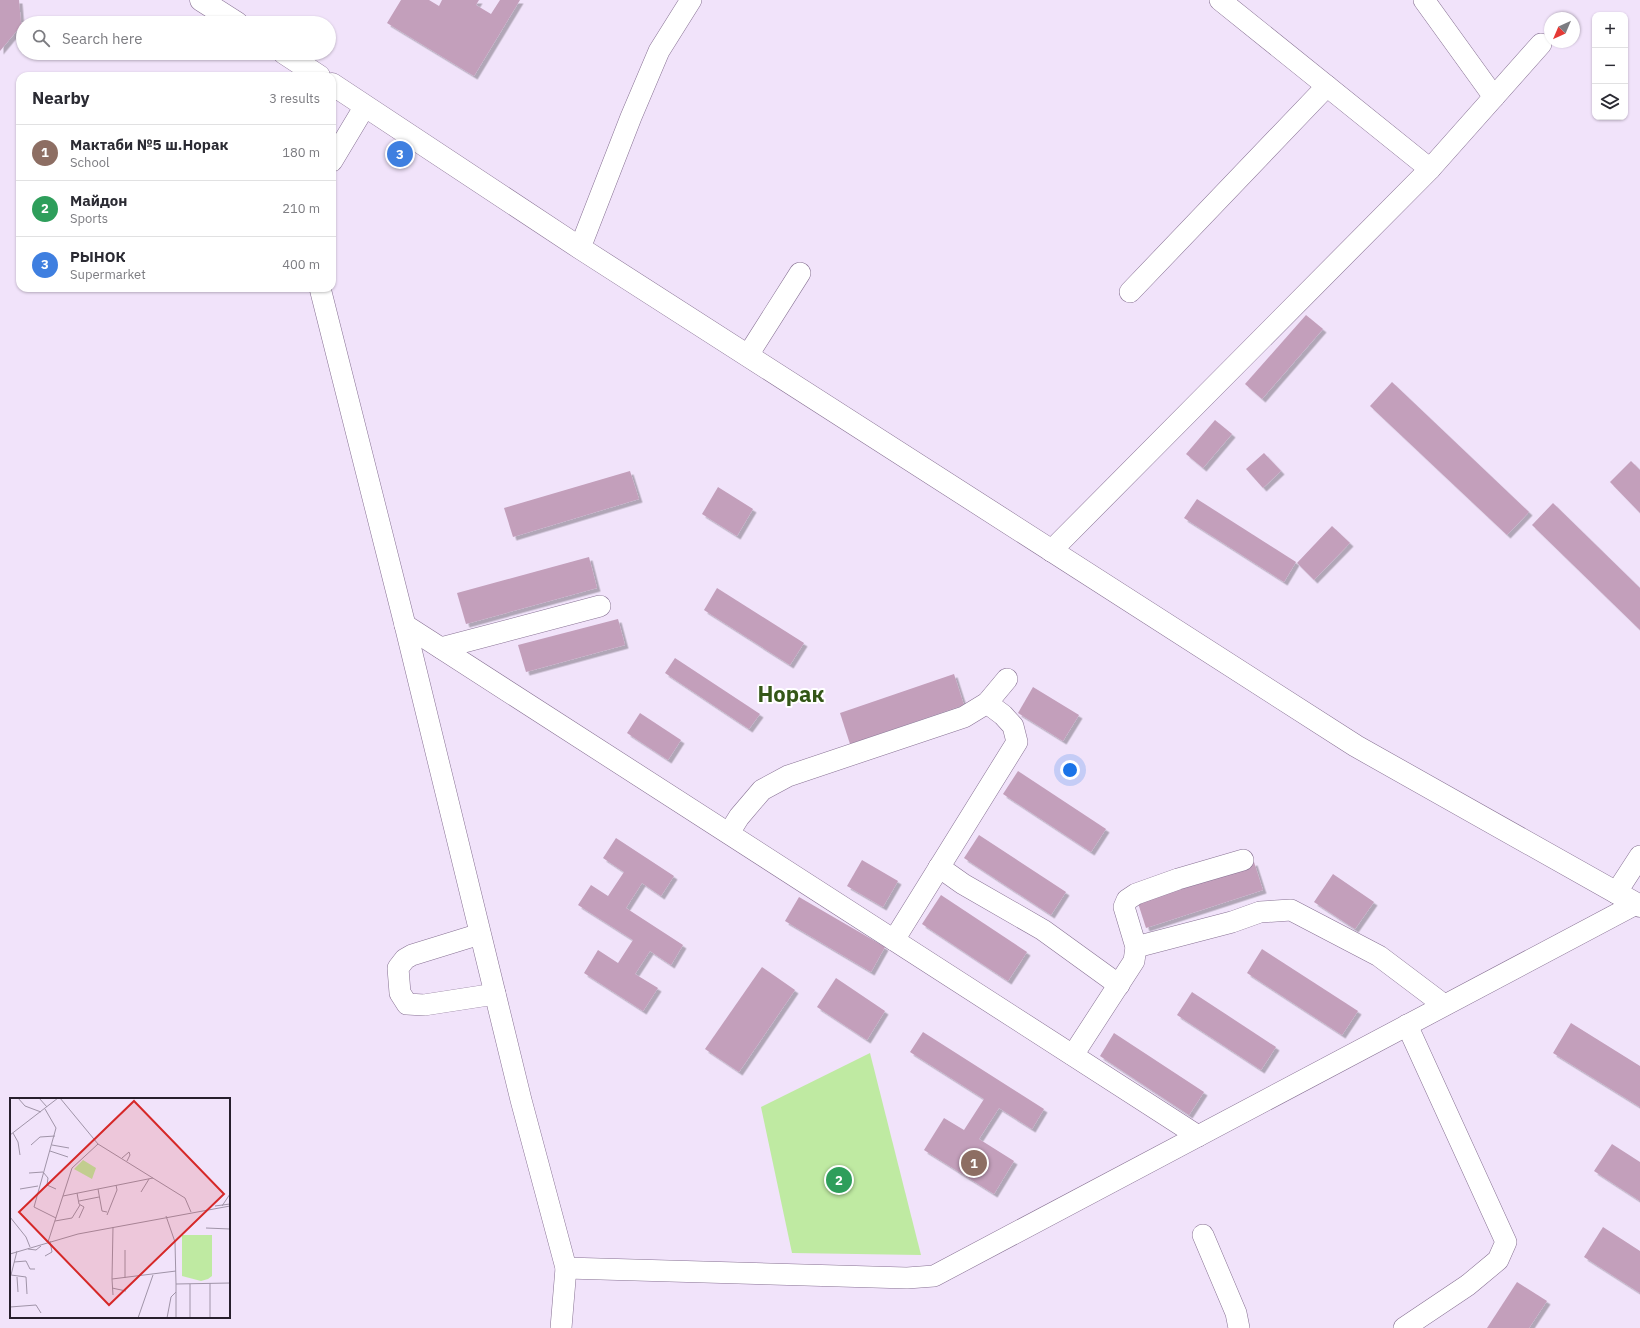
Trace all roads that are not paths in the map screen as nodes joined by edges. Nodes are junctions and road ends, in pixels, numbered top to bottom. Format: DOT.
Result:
graph roads {
  1 [pos="201,0"];
  2 [pos="692,0"];
  3 [pos="1220,0"];
  4 [pos="1424,0"];
  5 [pos="226,16"];
  6 [pos="1541,44"];
  7 [pos="295,60"];
  8 [pos="313,72"];
  9 [pos="1327,86"];
  10 [pos="336,87"];
  11 [pos="1494,97"];
  12 [pos="365,106"];
  13 [pos="336,154"];
  14 [pos="1430,169"];
  15 [pos="580,248"];
  16 [pos="800,273"];
  17 [pos="321,292"];
  18 [pos="1130,292"];
  19 [pos="748,355"];
  20 [pos="1052,551"];
  21 [pos="600,606"];
  22 [pos="405,624"];
  23 [pos="441,648"];
  24 [pos="1007,679"];
  25 [pos="987,703"];
  26 [pos="729,833"];
  27 [pos="1640,856"];
  28 [pos="1243,860"];
  29 [pos="939,867"];
  30 [pos="1616,893"];
  31 [pos="1638,905"];
  32 [pos="480,934"];
  33 [pos="894,940"];
  34 [pos="1136,947"];
  35 [pos="1119,985"];
  36 [pos="495,994"];
  37 [pos="1444,1005"];
  38 [pos="1407,1025"];
  39 [pos="1073,1055"];
  40 [pos="1198,1136"];
  41 [pos="1203,1235"];
  42 [pos="566,1268"];
  43 [pos="561,1328"];
  44 [pos="1239,1328"];
  45 [pos="1404,1328"];
  1 -- 5 [label="main road"];
  2 -- 15 [label="street"];
  3 -- 9 [label="street"];
  4 -- 11 [label="street"];
  6 -- 11 [label="street"];
  7 -- 8 [label="main road"];
  9 -- 14 [label="street"];
  9 -- 18 [label="street"];
  10 -- 12 [label="main road"];
  11 -- 14 [label="street"];
  12 -- 13 [label="street"];
  12 -- 15 [label="main road"];
  14 -- 20 [label="street"];
  15 -- 19 [label="main road"];
  16 -- 19 [label="street"];
  17 -- 22 [label="street"];
  19 -- 20 [label="main road"];
  20 -- 30 [label="main road"];
  21 -- 23 [label="street"];
  22 -- 23 [label="street"];
  22 -- 32 [label="street"];
  23 -- 26 [label="street"];
  24 -- 25 [label="street"];
  25 -- 26 [label="street"];
  25 -- 29 [label="street"];
  26 -- 33 [label="street"];
  27 -- 30 [label="street"];
  28 -- 34 [label="street"];
  29 -- 33 [label="street"];
  29 -- 35 [label="street"];
  30 -- 31 [label="main road"];
  31 -- 37 [label="street"];
  32 -- 36 [label="street"];
  32 -- 36 [label="street"];
  33 -- 39 [label="street"];
  34 -- 35 [label="street"];
  34 -- 37 [label="street"];
  35 -- 39 [label="street"];
  36 -- 42 [label="street"];
  37 -- 38 [label="street"];
  38 -- 40 [label="street"];
  38 -- 45 [label="street"];
  39 -- 40 [label="street"];
  40 -- 42 [label="street"];
  41 -- 44 [label="street"];
  42 -- 43 [label="street"];
}
